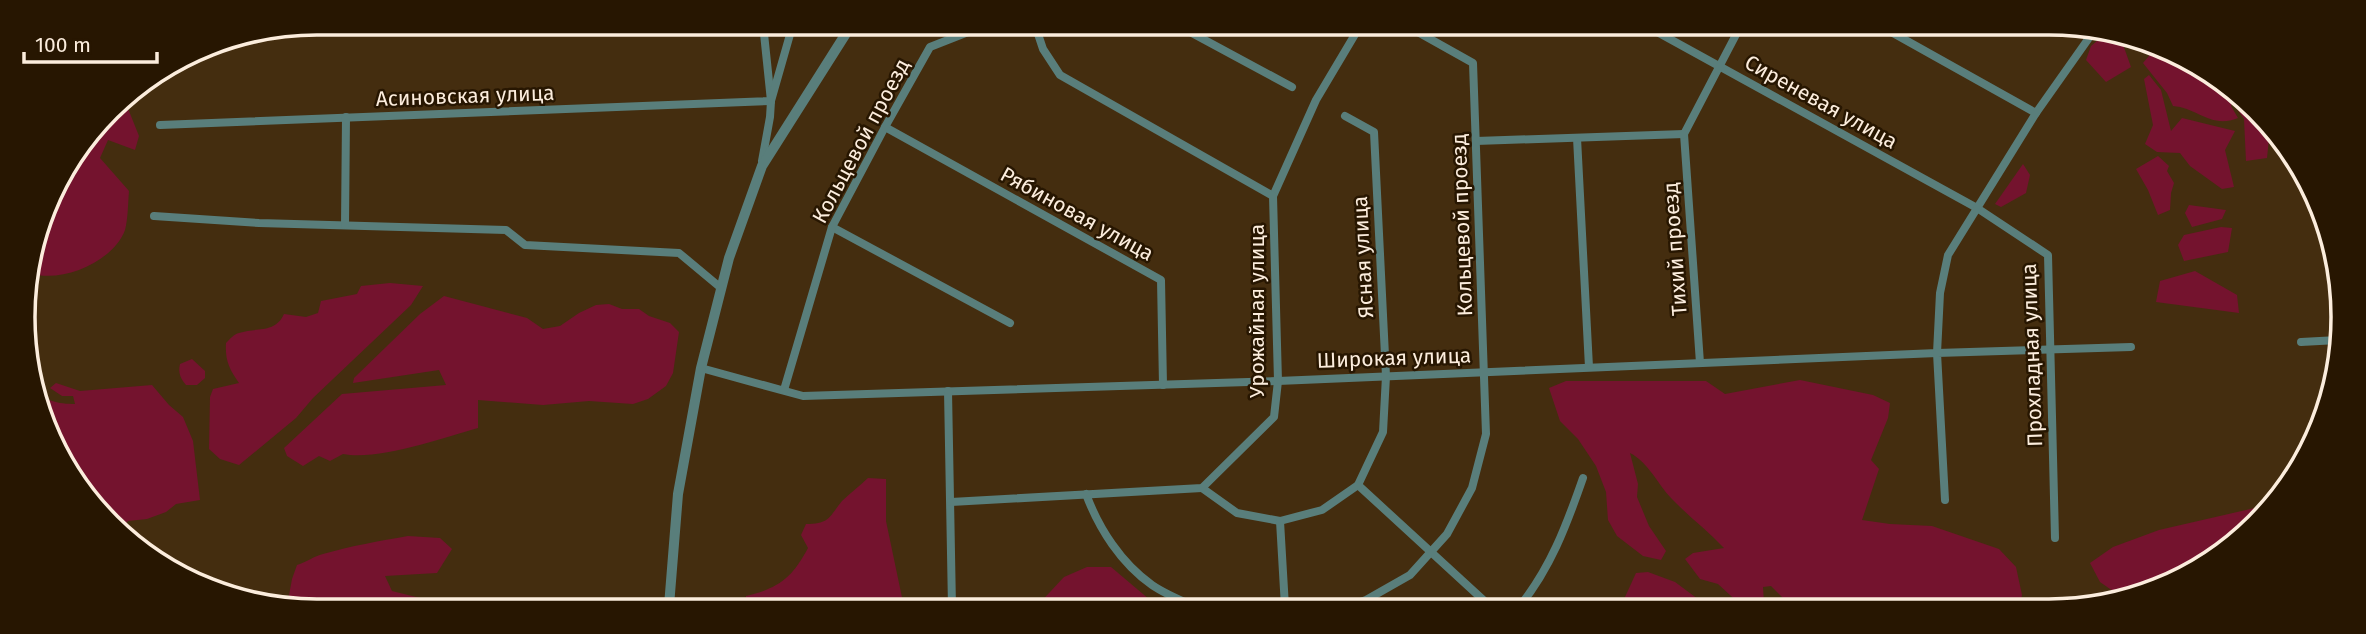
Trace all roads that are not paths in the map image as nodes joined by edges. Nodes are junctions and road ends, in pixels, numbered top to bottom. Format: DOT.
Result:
graph roads {
  1 [pos="764,35"];
  2 [pos="790,35"];
  3 [pos="845,35"];
  4 [pos="961,35"];
  5 [pos="1038,35"];
  6 [pos="1196,35"];
  7 [pos="1355,35"];
  8 [pos="1423,35"];
  9 [pos="1663,35"];
  10 [pos="1736,35"];
  11 [pos="1897,35"];
  12 [pos="2089,38"];
  13 [pos="1719,66"];
  14 [pos="1292,87"];
  15 [pos="771,102"];
  16 [pos="2036,113"];
  17 [pos="1345,116"];
  18 [pos="346,117"];
  19 [pos="160,125"];
  20 [pos="885,127"];
  21 [pos="1684,134"];
  22 [pos="1577,138"];
  23 [pos="1476,141"];
  24 [pos="762,166"];
  25 [pos="1273,197"];
  26 [pos="1978,208"];
  27 [pos="154,216"];
  28 [pos="345,225"];
  29 [pos="832,227"];
  30 [pos="721,288"];
  31 [pos="1010,323"];
  32 [pos="2330,340"];
  33 [pos="2301,342"];
  34 [pos="2131,347"];
  35 [pos="2050,349"];
  36 [pos="1937,353"];
  37 [pos="1700,363"];
  38 [pos="701,368"];
  39 [pos="1589,368"];
  40 [pos="1485,372"];
  41 [pos="1386,376"];
  42 [pos="1278,381"];
  43 [pos="1163,384"];
  44 [pos="784,390"];
  45 [pos="948,391"];
  46 [pos="1583,478"];
  47 [pos="1359,485"];
  48 [pos="1202,488"];
  49 [pos="1086,494"];
  50 [pos="1945,500"];
  51 [pos="951,502"];
  52 [pos="1280,521"];
  53 [pos="2055,538"];
  54 [pos="1431,552"];
  55 [pos="670,599"];
  56 [pos="952,599"];
  57 [pos="1180,599"];
  58 [pos="1285,599"];
  59 [pos="1368,599"];
  60 [pos="1482,599"];
  61 [pos="1525,599"];
  1 -- 15 [label="street"];
  2 -- 15 [label="street"];
  3 -- 24 [label="street"];
  4 -- 20 [label="street, Кольцевой проезд"];
  5 -- 25 [label="street, Урожайная улица"];
  6 -- 14 [label="street"];
  7 -- 25 [label="street"];
  8 -- 23 [label="street, Кольцевой проезд"];
  9 -- 13 [label="street, Сиреневая улица"];
  10 -- 13 [label="street"];
  11 -- 16 [label="street"];
  12 -- 16 [label="street"];
  13 -- 21 [label="street"];
  13 -- 26 [label="street, Сиреневая улица"];
  15 -- 18 [label="street, Асиновская улица"];
  15 -- 24 [label="street"];
  16 -- 26 [label="street"];
  17 -- 41 [label="street, Ясная улица"];
  18 -- 19 [label="street, Асиновская улица"];
  18 -- 28 [label="street"];
  20 -- 29 [label="street, Кольцевой проезд"];
  20 -- 43 [label="street, Рябиновая улица"];
  21 -- 22 [label="street"];
  21 -- 37 [label="street, Тихий проезд"];
  22 -- 23 [label="street"];
  22 -- 39 [label="street"];
  23 -- 40 [label="street, Кольцевой проезд"];
  24 -- 30 [label="street"];
  25 -- 42 [label="street, Урожайная улица"];
  26 -- 35 [label="street, Прохладная улица"];
  26 -- 36 [label="street"];
  27 -- 28 [label="street"];
  28 -- 30 [label="street"];
  29 -- 31 [label="street"];
  29 -- 44 [label="street, Кольцевой проезд"];
  30 -- 38 [label="street"];
  32 -- 33 [label="street"];
  34 -- 35 [label="street, Широкая улица"];
  35 -- 36 [label="street, Широкая улица"];
  35 -- 53 [label="street, Прохладная улица"];
  36 -- 37 [label="street, Широкая улица"];
  36 -- 50 [label="street"];
  37 -- 39 [label="street, Широкая улица"];
  38 -- 44 [label="street, Широкая улица"];
  38 -- 55 [label="street"];
  39 -- 40 [label="street, Широкая улица"];
  40 -- 41 [label="street, Широкая улица"];
  40 -- 54 [label="street, Кольцевой проезд"];
  41 -- 42 [label="street, Широкая улица"];
  41 -- 47 [label="street, Ясная улица"];
  42 -- 43 [label="street, Широкая улица"];
  42 -- 48 [label="street, Урожайная улица"];
  43 -- 45 [label="street, Широкая улица"];
  44 -- 45 [label="street, Широкая улица"];
  45 -- 51 [label="street"];
  46 -- 61 [label="street"];
  47 -- 52 [label="street"];
  47 -- 54 [label="street"];
  48 -- 49 [label="street"];
  48 -- 52 [label="street"];
  49 -- 51 [label="street"];
  49 -- 57 [label="street"];
  51 -- 56 [label="street"];
  52 -- 58 [label="street"];
  54 -- 59 [label="street, Кольцевой проезд"];
  54 -- 60 [label="street"];
}
